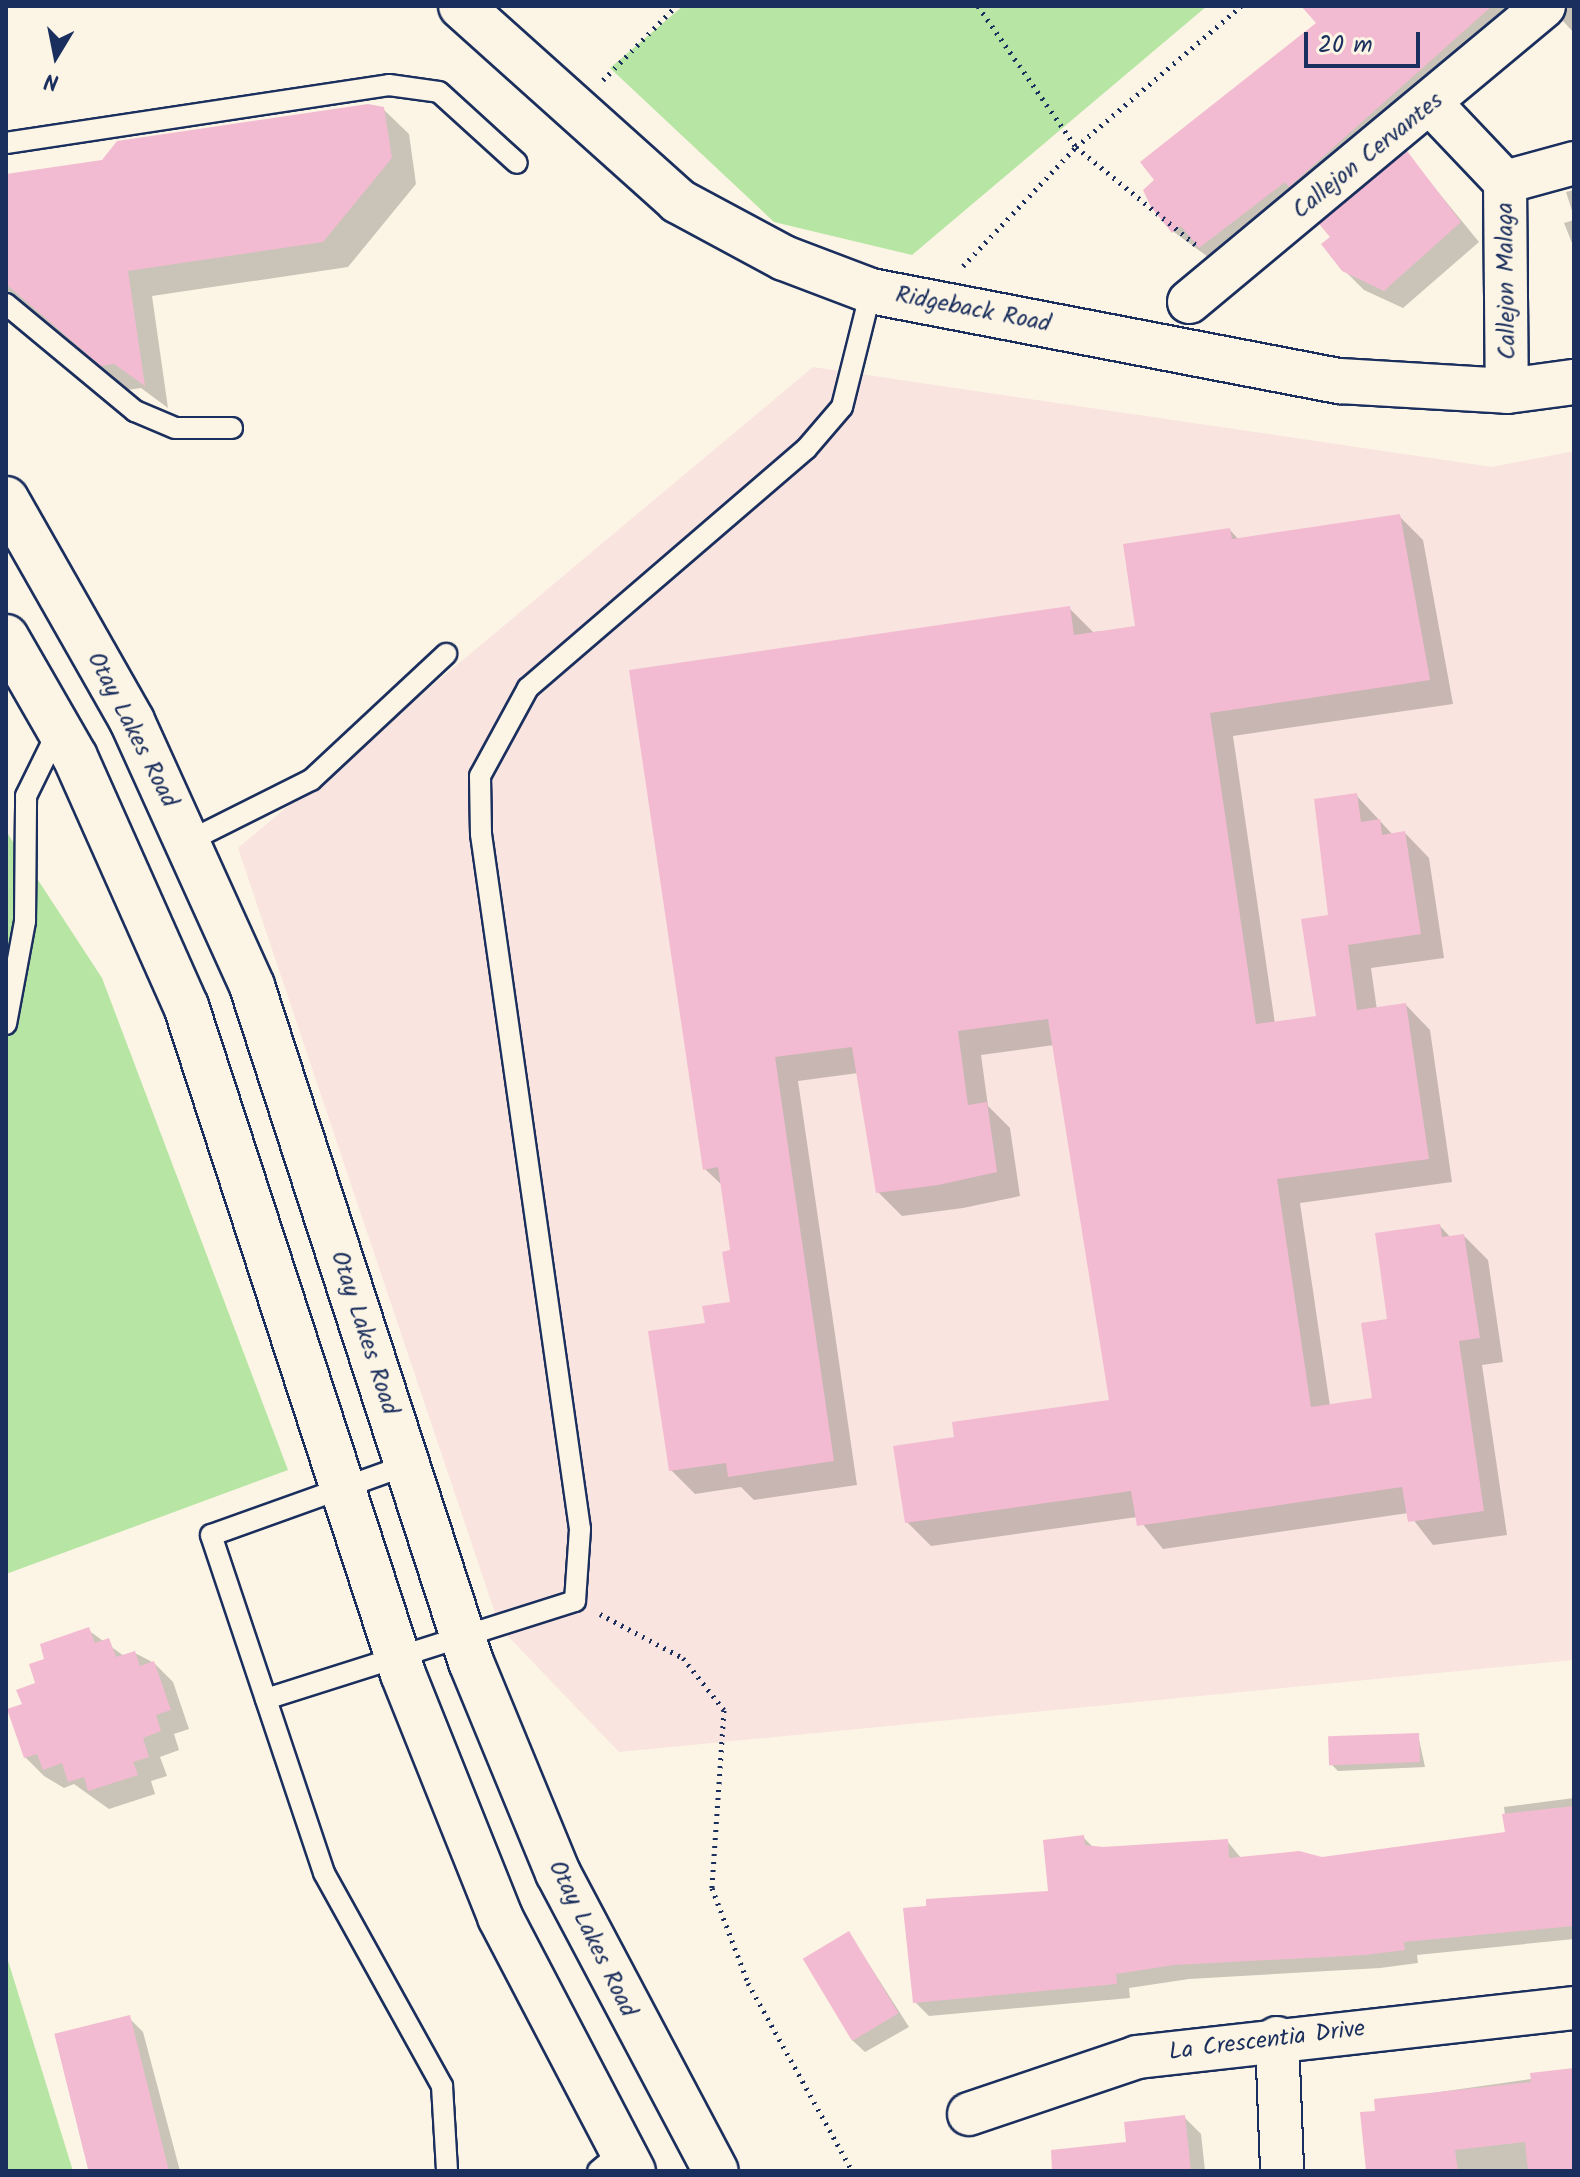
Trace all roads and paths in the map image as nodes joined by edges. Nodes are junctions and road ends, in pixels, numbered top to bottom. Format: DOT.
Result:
graph roads {
  1 [pos="676,6"];
  2 [pos="978,6"];
  3 [pos="1241,6"];
  4 [pos="1544,6"];
  5 [pos="468,8"];
  6 [pos="1432,105"];
  7 [pos="575,110"];
  8 [pos="6,143"];
  9 [pos="1076,147"];
  10 [pos="517,163"];
  11 [pos="1574,163"];
  12 [pos="1505,182"];
  13 [pos="1225,273"];
  14 [pos="871,291"];
  15 [pos="1189,302"];
  16 [pos="6,304"];
  17 [pos="957,306"];
  18 [pos="1574,382"];
  19 [pos="1507,391"];
  20 [pos="232,428"];
  21 [pos="6,499"];
  22 [pos="6,637"];
  23 [pos="446,654"];
  24 [pos="59,729"];
  25 [pos="187,842"];
  26 [pos="6,1024"];
  27 [pos="407,1465"];
  28 [pos="343,1490"];
  29 [pos="575,1601"];
  30 [pos="464,1640"];
  31 [pos="397,1656"];
  32 [pos="266,1699"];
  33 [pos="1574,2008"];
  34 [pos="1277,2038"];
  35 [pos="969,2114"];
  36 [pos="617,2165"];
  37 [pos="447,2171"];
  38 [pos="716,2171"];
  39 [pos="852,2171"];
  40 [pos="1282,2171"];
  1 -- 7 [label="path"];
  2 -- 9 [label="path"];
  3 -- 9 [label="path"];
  4 -- 6 [label="street, Callejon Cervantes"];
  5 -- 7 [label="main road, Ridgeback Road"];
  6 -- 12 [label="street, Callejon Malaga"];
  6 -- 13 [label="street, Callejon Cervantes"];
  7 -- 14 [label="main road, Ridgeback Road"];
  8 -- 10 [label="lane"];
  9 -- 13 [label="path"];
  9 -- 17 [label="path"];
  11 -- 12 [label="street"];
  12 -- 19 [label="street, Callejon Malaga"];
  13 -- 15 [label="street, Callejon Cervantes"];
  14 -- 17 [label="main road, Ridgeback Road"];
  14 -- 29 [label="lane"];
  16 -- 20 [label="lane"];
  17 -- 19 [label="main road, Ridgeback Road"];
  18 -- 19 [label="main road, Ridgeback Road"];
  21 -- 25 [label="main road, Otay Lakes Road"];
  22 -- 24 [label="main road"];
  23 -- 25 [label="lane"];
  24 -- 26 [label="lane"];
  24 -- 28 [label="main road"];
  25 -- 27 [label="main road, Otay Lakes Road"];
  27 -- 28 [label="lane"];
  27 -- 30 [label="main road, Otay Lakes Road"];
  28 -- 31 [label="main road"];
  28 -- 32 [label="lane"];
  29 -- 30 [label="lane"];
  29 -- 39 [label="path"];
  30 -- 31 [label="lane"];
  30 -- 38 [label="main road, Otay Lakes Road"];
  31 -- 32 [label="lane"];
  31 -- 36 [label="main road"];
  32 -- 37 [label="lane"];
  33 -- 34 [label="street, La Crescentia Drive"];
  34 -- 35 [label="street, La Crescentia Drive"];
  34 -- 40 [label="street"];
}
